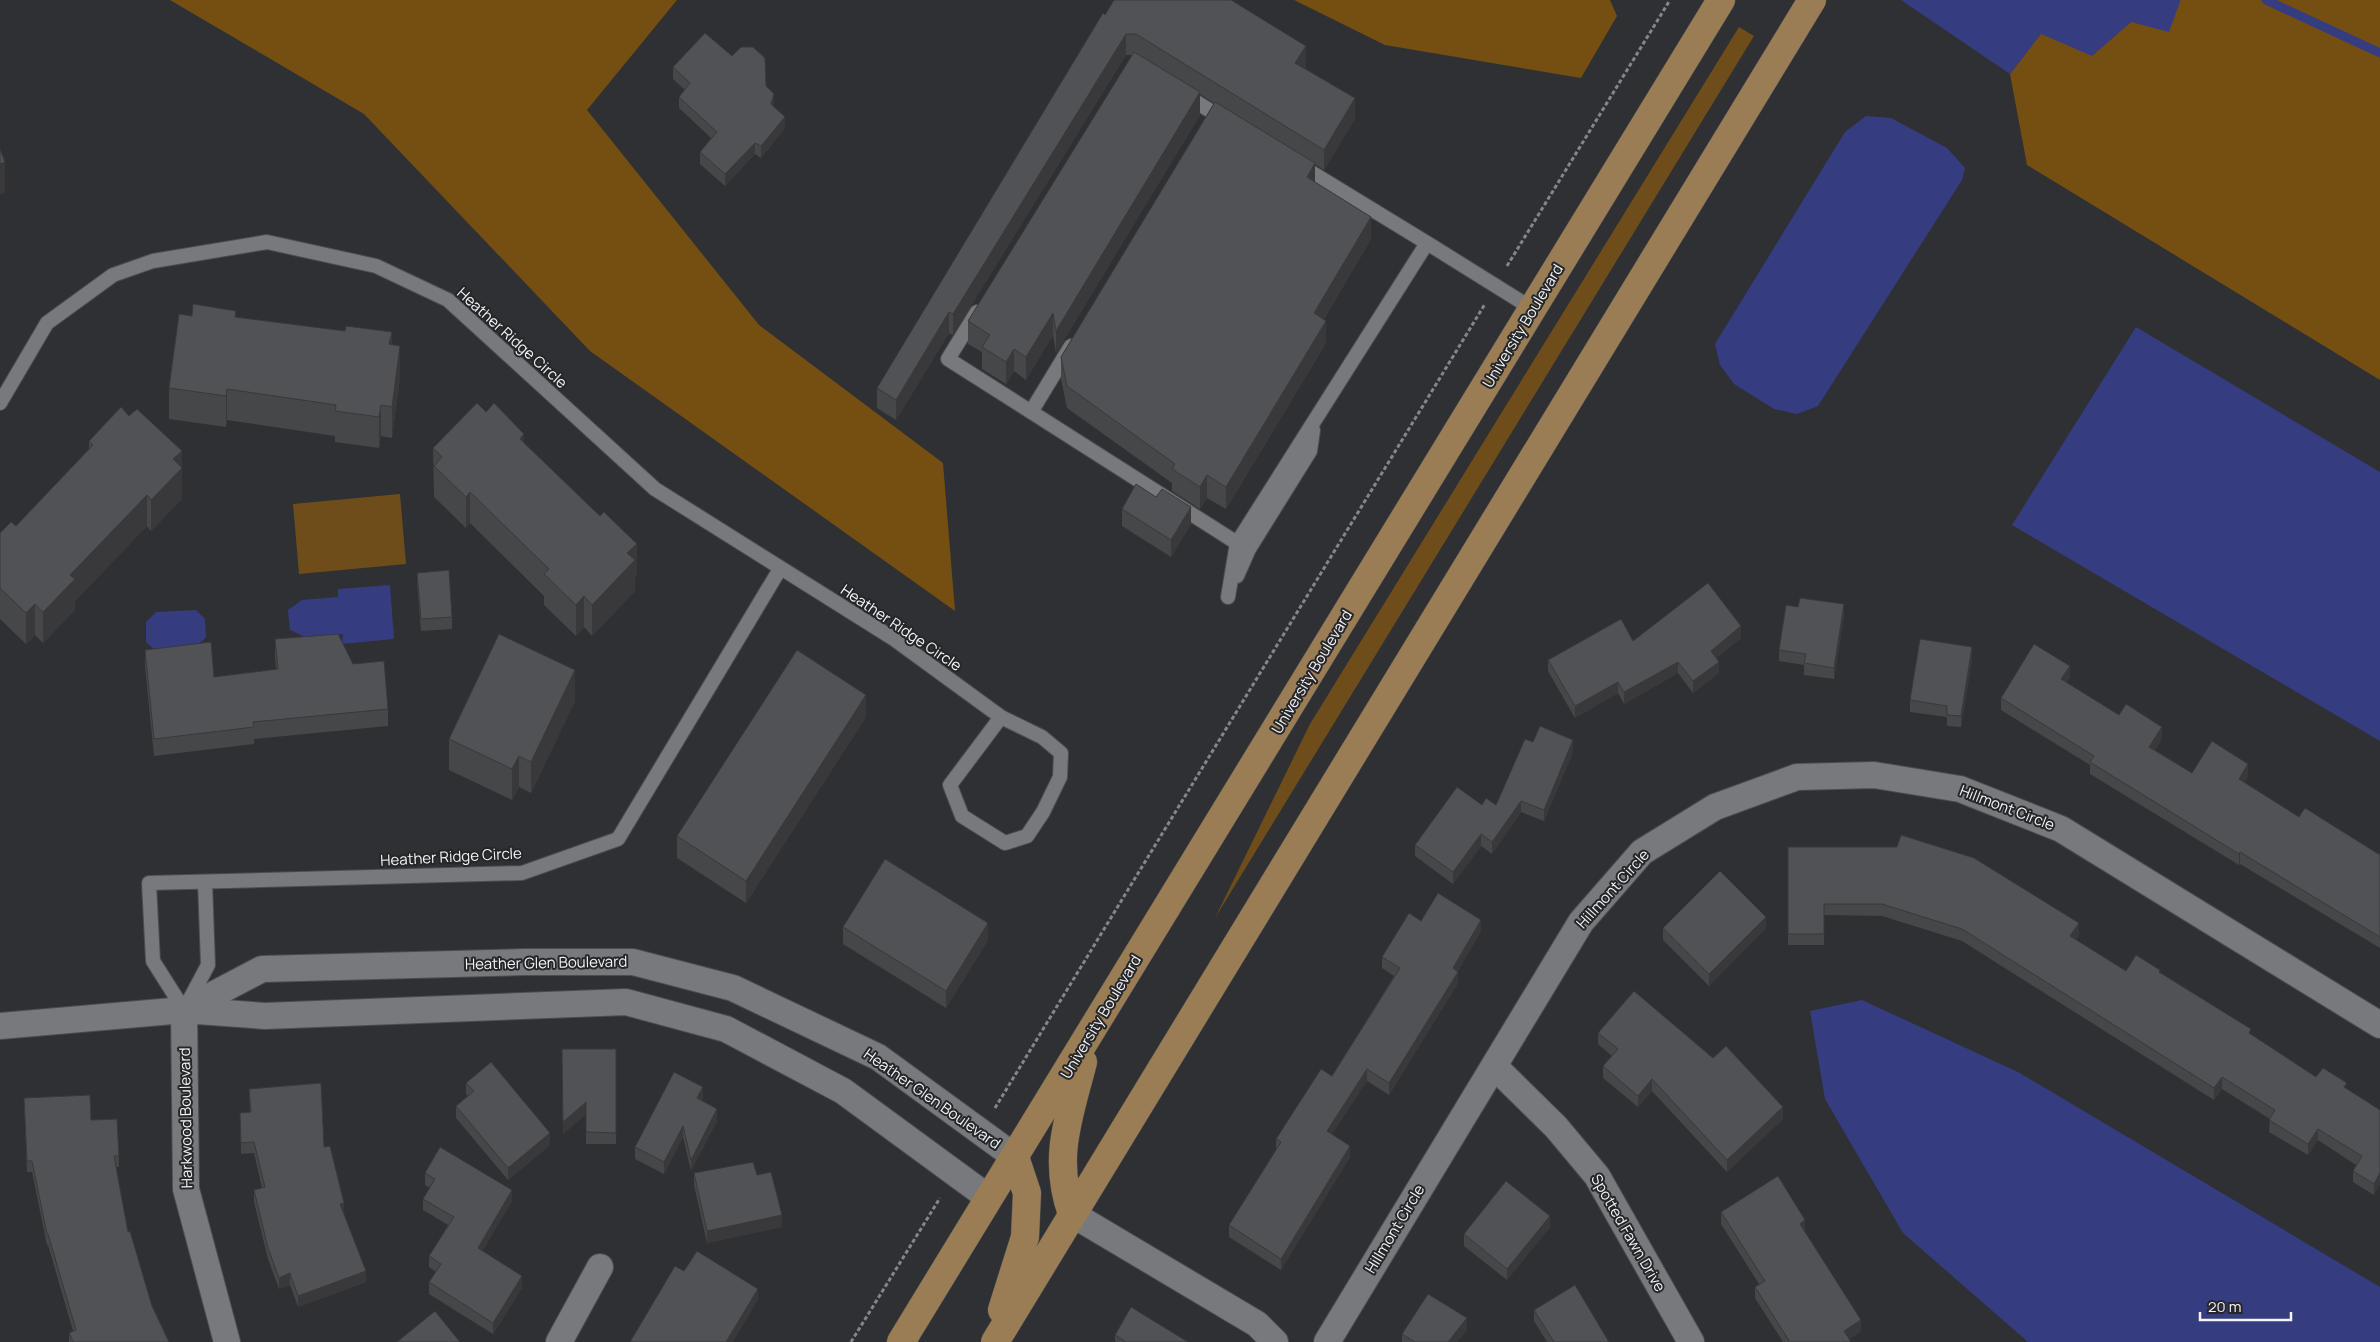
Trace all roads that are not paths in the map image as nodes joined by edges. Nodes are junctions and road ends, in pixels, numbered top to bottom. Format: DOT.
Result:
graph roads {
  1 [pos="1812,0"];
  2 [pos="1719,4"];
  3 [pos="1172,87"];
  4 [pos="1237,127"];
  5 [pos="1286,157"];
  6 [pos="1427,243"];
  7 [pos="984,300"];
  8 [pos="1533,309"];
  9 [pos="1076,337"];
  10 [pos="0,403"];
  11 [pos="1031,412"];
  12 [pos="1313,426"];
  13 [pos="1238,543"];
  14 [pos="780,569"];
  15 [pos="1001,717"];
  16 [pos="205,882"];
  17 [pos="184,1010"];
  18 [pos="2380,1025"];
  19 [pos="0,1026"];
  20 [pos="1089,1036"];
  21 [pos="1494,1066"];
  22 [pos="1015,1158"];
  23 [pos="989,1198"];
  24 [pos="1072,1214"];
  25 [pos="600,1267"];
  26 [pos="227,1342"];
  27 [pos="559,1342"];
  28 [pos="901,1342"];
  29 [pos="993,1342"];
  30 [pos="1275,1342"];
  31 [pos="1326,1342"];
  32 [pos="1691,1342"];
  1 -- 24 [label="main road"];
  2 -- 8 [label="main road, University Boulevard"];
  3 -- 4 [label="lane"];
  5 -- 6 [label="lane"];
  6 -- 8 [label="lane"];
  6 -- 12 [label="lane"];
  7 -- 11 [label="lane"];
  8 -- 20 [label="main road, University Boulevard"];
  9 -- 11 [label="lane"];
  10 -- 14 [label="lane, Heather Ridge Circle"];
  11 -- 13 [label="lane"];
  12 -- 13 [label="lane"];
  12 -- 13 [label="lane"];
  14 -- 15 [label="lane, Heather Ridge Circle"];
  14 -- 16 [label="lane, Heather Ridge Circle"];
  15 -- 15 [label="lane, Heather Ridge Circle"];
  16 -- 17 [label="lane"];
  16 -- 17 [label="lane, Heather Ridge Circle"];
  17 -- 19 [label="street, Heather Glen Boulevard"];
  17 -- 22 [label="street, Heather Glen Boulevard"];
  17 -- 23 [label="street, Heather Glen Boulevard"];
  17 -- 26 [label="street, Harkwood Boulevard"];
  18 -- 21 [label="street, Hillmont Circle"];
  20 -- 22 [label="main road, University Boulevard"];
  20 -- 24 [label="main road"];
  21 -- 31 [label="street, Hillmont Circle"];
  21 -- 32 [label="street, Spotted Fawn Drive"];
  22 -- 23 [label="main road, University Boulevard"];
  22 -- 29 [label="main road"];
  23 -- 28 [label="main road, University Boulevard"];
  24 -- 29 [label="main road"];
  24 -- 30 [label="street"];
  25 -- 27 [label="street"];
}
